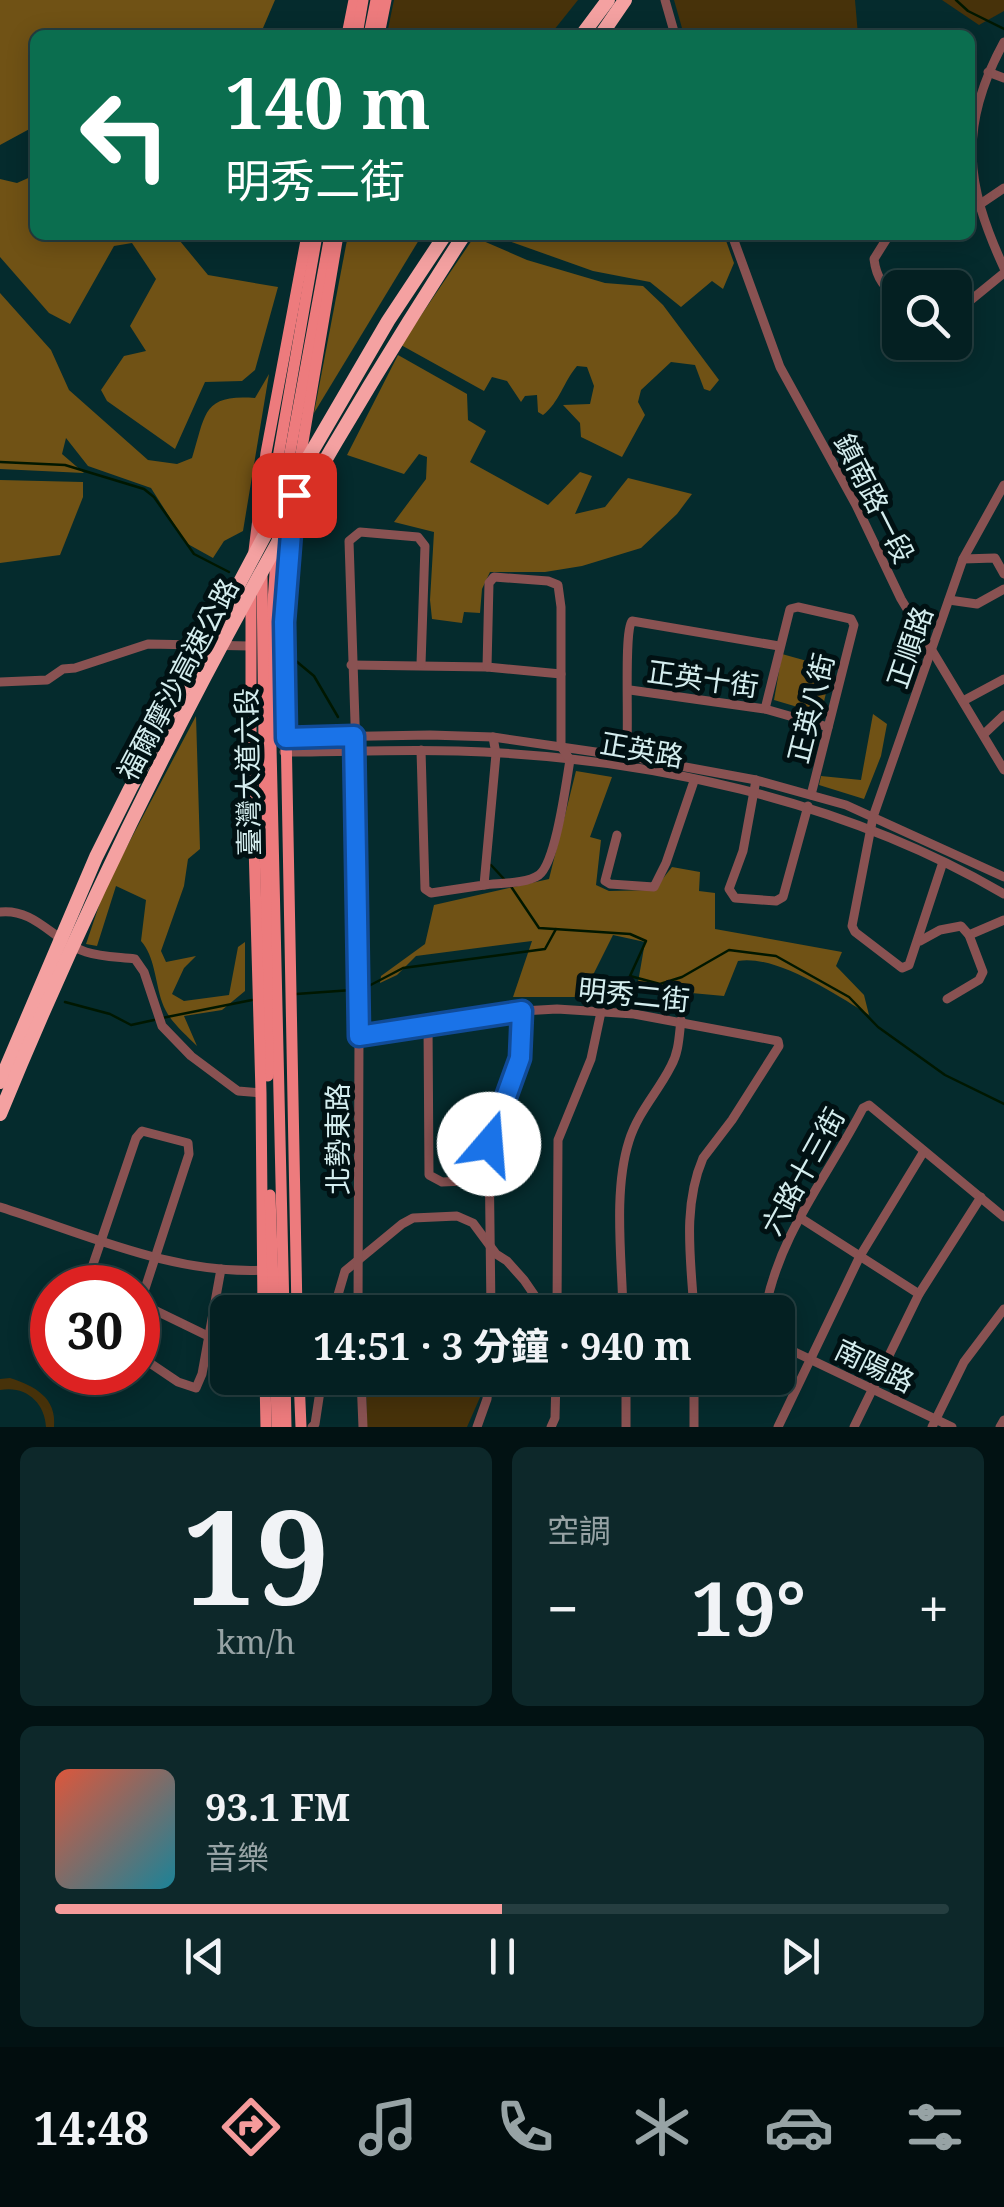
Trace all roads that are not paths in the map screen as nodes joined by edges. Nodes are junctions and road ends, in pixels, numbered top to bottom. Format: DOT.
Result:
graph roads {
  1 [pos="354,0"];
  2 [pos="363,0"];
  3 [pos="376,0"];
  4 [pos="386,0"];
  5 [pos="608,0"];
  6 [pos="625,0"];
  7 [pos="665,0"];
  8 [pos="348,30"];
  9 [pos="358,30"];
  10 [pos="371,30"];
  11 [pos="380,30"];
  12 [pos="586,30"];
  13 [pos="604,30"];
  14 [pos="674,30"];
  15 [pos="1004,42"];
  16 [pos="988,72"];
  17 [pos="1004,78"];
  18 [pos="975,114"];
  19 [pos="1004,188"];
  20 [pos="975,208"];
  21 [pos="975,211"];
  22 [pos="306,240"];
  23 [pos="316,240"];
  24 [pos="329,240"];
  25 [pos="337,240"];
  26 [pos="442,240"];
  27 [pos="461,240"];
  28 [pos="734,240"];
  29 [pos="886,240"];
  30 [pos="1004,271"];
  31 [pos="882,282"];
  32 [pos="972,299"];
  33 [pos="1004,485"];
  34 [pos="998,501"];
  35 [pos="963,559"];
  36 [pos="1004,574"];
  37 [pos="1004,589"];
  38 [pos="949,600"];
  39 [pos="250,646"];
  40 [pos="779,646"];
  41 [pos="932,650"];
  42 [pos="420,664"];
  43 [pos="351,665"];
  44 [pos="486,666"];
  45 [pos="560,674"];
  46 [pos="1004,679"];
  47 [pos="0,682"];
  48 [pos="630,690"];
  49 [pos="964,701"];
  50 [pos="765,710"];
  51 [pos="1004,715"];
  52 [pos="828,727"];
  53 [pos="984,734"];
  54 [pos="354,736"];
  55 [pos="493,737"];
  56 [pos="286,738"];
  57 [pos="261,745"];
  58 [pos="560,746"];
  59 [pos="421,750"];
  60 [pos="286,752"];
  61 [pos="356,752"];
  62 [pos="496,754"];
  63 [pos="570,760"];
  64 [pos="626,761"];
  65 [pos="1004,770"];
  66 [pos="756,780"];
  67 [pos="694,781"];
  68 [pos="753,794"];
  69 [pos="809,801"];
  70 [pos="873,817"];
  71 [pos="872,830"];
  72 [pos="617,835"];
  73 [pos="943,862"];
  74 [pos="1004,877"];
  75 [pos="484,885"];
  76 [pos="1004,894"];
  77 [pos="0,912"];
  78 [pos="1004,920"];
  79 [pos="968,935"];
  80 [pos="920,941"];
  81 [pos="947,1000"];
  82 [pos="522,1011"];
  83 [pos="601,1012"];
  84 [pos="681,1020"];
  85 [pos="428,1024"];
  86 [pos="359,1036"];
  87 [pos="0,1082"];
  88 [pos="261,1093"];
  89 [pos="0,1114"];
  90 [pos="924,1151"];
  91 [pos="488,1180"];
  92 [pos="981,1197"];
  93 [pos="0,1207"];
  94 [pos="800,1217"];
  95 [pos="1004,1217"];
  96 [pos="100,1239"];
  97 [pos="489,1245"];
  98 [pos="860,1256"];
  99 [pos="155,1258"];
  100 [pos="358,1261"];
  101 [pos="92,1265"];
  102 [pos="153,1265"];
  103 [pos="220,1269"];
  104 [pos="278,1269"];
  105 [pos="918,1294"];
  106 [pos="269,1295"];
  107 [pos="276,1295"];
  108 [pos="282,1295"];
  109 [pos="289,1295"];
  110 [pos="338,1295"];
  111 [pos="358,1295"];
  112 [pos="490,1295"];
  113 [pos="534,1295"];
  114 [pos="557,1295"];
  115 [pos="623,1295"];
  116 [pos="693,1295"];
  117 [pos="768,1295"];
  118 [pos="1004,1308"];
  119 [pos="160,1316"];
  120 [pos="209,1340"];
  121 [pos="795,1352"];
  122 [pos="809,1358"];
  123 [pos="160,1370"];
  124 [pos="872,1390"];
  125 [pos="265,1395"];
  126 [pos="276,1395"];
  127 [pos="285,1395"];
  128 [pos="300,1395"];
  129 [pos="319,1395"];
  130 [pos="362,1395"];
  131 [pos="488,1395"];
  132 [pos="556,1395"];
  133 [pos="626,1395"];
  134 [pos="694,1395"];
  135 [pos="1004,1420"];
  136 [pos="934,1423"];
  137 [pos="266,1427"];
  138 [pos="277,1427"];
  139 [pos="286,1427"];
  140 [pos="301,1427"];
  141 [pos="312,1427"];
  142 [pos="363,1427"];
  143 [pos="477,1427"];
  144 [pos="551,1427"];
  145 [pos="626,1427"];
  146 [pos="694,1427"];
  147 [pos="778,1427"];
  148 [pos="854,1427"];
  149 [pos="952,1427"];
  150 [pos="1000,1427"];
  1 -- 8 [label="main road"];
  2 -- 9 [label="main road"];
  3 -- 10 [label="main road"];
  4 -- 11 [label="main road"];
  5 -- 12 [label="highway"];
  6 -- 13 [label="highway"];
  7 -- 14 [label="street"];
  15 -- 16 [label="street"];
  16 -- 17 [label="street"];
  16 -- 18 [label="street"];
  19 -- 20 [label="street"];
  21 -- 30 [label="street"];
  22 -- 39 [label="main road, 臺灣大道六段"];
  23 -- 57 [label="main road, 臺灣大道六段"];
  24 -- 57 [label="main road, 臺灣大道六段"];
  25 -- 56 [label="main road, 臺灣大道六段"];
  26 -- 87 [label="highway, 福爾摩沙高速公路, bridge"];
  27 -- 89 [label="highway, 福爾摩沙高速公路, bridge"];
  28 -- 41 [label="street, 鎮南路一段"];
  29 -- 31 [label="street"];
  30 -- 32 [label="street"];
  33 -- 34 [label="street, 正順路"];
  34 -- 35 [label="street, 正順路"];
  35 -- 36 [label="street"];
  35 -- 38 [label="street, 正順路"];
  37 -- 38 [label="street"];
  38 -- 41 [label="street, 正順路"];
  39 -- 47 [label="street"];
  39 -- 57 [label="main road, 臺灣大道六段"];
  40 -- 48 [label="street"];
  40 -- 50 [label="street, 正英八街"];
  40 -- 52 [label="street, 正英八街"];
  41 -- 49 [label="street, 鎮南路一段"];
  41 -- 70 [label="street, 正順路"];
  42 -- 43 [label="street"];
  42 -- 43 [label="street, 北勢東路"];
  42 -- 44 [label="street"];
  43 -- 54 [label="street, 北勢東路"];
  44 -- 45 [label="street"];
  44 -- 45 [label="street"];
  45 -- 58 [label="street"];
  46 -- 49 [label="street"];
  48 -- 50 [label="street, 正英十街"];
  48 -- 64 [label="street"];
  49 -- 53 [label="street, 鎮南路一段"];
  50 -- 52 [label="street, 正英十街"];
  51 -- 53 [label="street"];
  52 -- 69 [label="street, 正英八街"];
  53 -- 65 [label="street, 鎮南路一段"];
  54 -- 55 [label="street, 正英路"];
  54 -- 56 [label="street, 正英路"];
  54 -- 61 [label="street, 北勢東路"];
  55 -- 58 [label="street, 正英路"];
  55 -- 62 [label="street"];
  56 -- 57 [label="street, 正英路"];
  56 -- 60 [label="main road, 臺灣大道六段"];
  57 -- 60 [label="street, 正英路"];
  57 -- 88 [label="main road, 臺灣大道六段"];
  57 -- 104 [label="main road, 臺灣大道六段"];
  58 -- 63 [label="street"];
  58 -- 64 [label="street, 正英路"];
  59 -- 61 [label="street, 正英路"];
  59 -- 62 [label="street, 正英路"];
  59 -- 75 [label="street"];
  60 -- 61 [label="street, 正英路"];
  60 -- 104 [label="main road, 臺灣大道六段"];
  61 -- 86 [label="street, 北勢東路"];
  62 -- 63 [label="street, 正英路"];
  62 -- 75 [label="street"];
  63 -- 64 [label="street, 正英路"];
  63 -- 75 [label="street"];
  64 -- 66 [label="street, 正英路"];
  64 -- 67 [label="street, 正英路"];
  66 -- 68 [label="street"];
  66 -- 69 [label="street, 正英路"];
  67 -- 68 [label="street, 正英路"];
  67 -- 72 [label="street"];
  68 -- 69 [label="street, 正英路"];
  68 -- 69 [label="street, 正英八街"];
  69 -- 70 [label="street, 正英路"];
  69 -- 71 [label="street, 正英路"];
  70 -- 71 [label="street, 正順路"];
  70 -- 74 [label="street, 正英路"];
  71 -- 73 [label="street, 正英路"];
  71 -- 80 [label="street, 正順路"];
  73 -- 76 [label="street, 正英路"];
  73 -- 80 [label="street"];
  77 -- 88 [label="street"];
  78 -- 79 [label="street"];
  79 -- 80 [label="street"];
  79 -- 81 [label="street"];
  82 -- 83 [label="street, 明秀二街"];
  82 -- 85 [label="street, 明秀二街"];
  82 -- 91 [label="street"];
  83 -- 84 [label="street, 明秀二街"];
  83 -- 114 [label="street"];
  84 -- 115 [label="street"];
  84 -- 116 [label="street, 明秀二街"];
  85 -- 86 [label="street, 明秀二街"];
  85 -- 91 [label="street"];
  86 -- 100 [label="street, 北勢東路"];
  88 -- 104 [label="main road, 臺灣大道六段"];
  90 -- 92 [label="street"];
  90 -- 94 [label="street, 六路十三街"];
  90 -- 98 [label="street"];
  91 -- 97 [label="street"];
  92 -- 95 [label="street"];
  92 -- 105 [label="street"];
  93 -- 96 [label="street"];
  94 -- 98 [label="street"];
  94 -- 117 [label="street, 六路十三街"];
  96 -- 99 [label="street"];
  96 -- 99 [label="street"];
  96 -- 101 [label="street"];
  97 -- 100 [label="street"];
  97 -- 112 [label="street"];
  97 -- 113 [label="street"];
  98 -- 105 [label="street"];
  98 -- 122 [label="street"];
  99 -- 102 [label="street"];
  99 -- 103 [label="street"];
  100 -- 110 [label="street"];
  100 -- 111 [label="street, 北勢東路"];
  103 -- 104 [label="street"];
  103 -- 120 [label="street"];
  104 -- 106 [label="main road, 臺灣大道六段"];
  104 -- 107 [label="main road, 臺灣大道六段"];
  104 -- 108 [label="main road, 臺灣大道六段"];
  104 -- 109 [label="main road, 臺灣大道六段"];
  105 -- 124 [label="street"];
  118 -- 136 [label="street"];
  119 -- 120 [label="street"];
  120 -- 123 [label="street"];
  121 -- 122 [label="street, 南陽路"];
  122 -- 124 [label="street, 南陽路"];
  122 -- 147 [label="street"];
  124 -- 136 [label="street, 南陽路"];
  124 -- 148 [label="street"];
  125 -- 137 [label="main road"];
  126 -- 138 [label="main road"];
  127 -- 139 [label="main road"];
  128 -- 140 [label="main road"];
  129 -- 141 [label="street"];
  130 -- 142 [label="street"];
  131 -- 143 [label="street"];
  132 -- 144 [label="street"];
  133 -- 145 [label="street"];
  134 -- 146 [label="street"];
  135 -- 150 [label="street"];
  136 -- 149 [label="street, 南陽路"];
}
